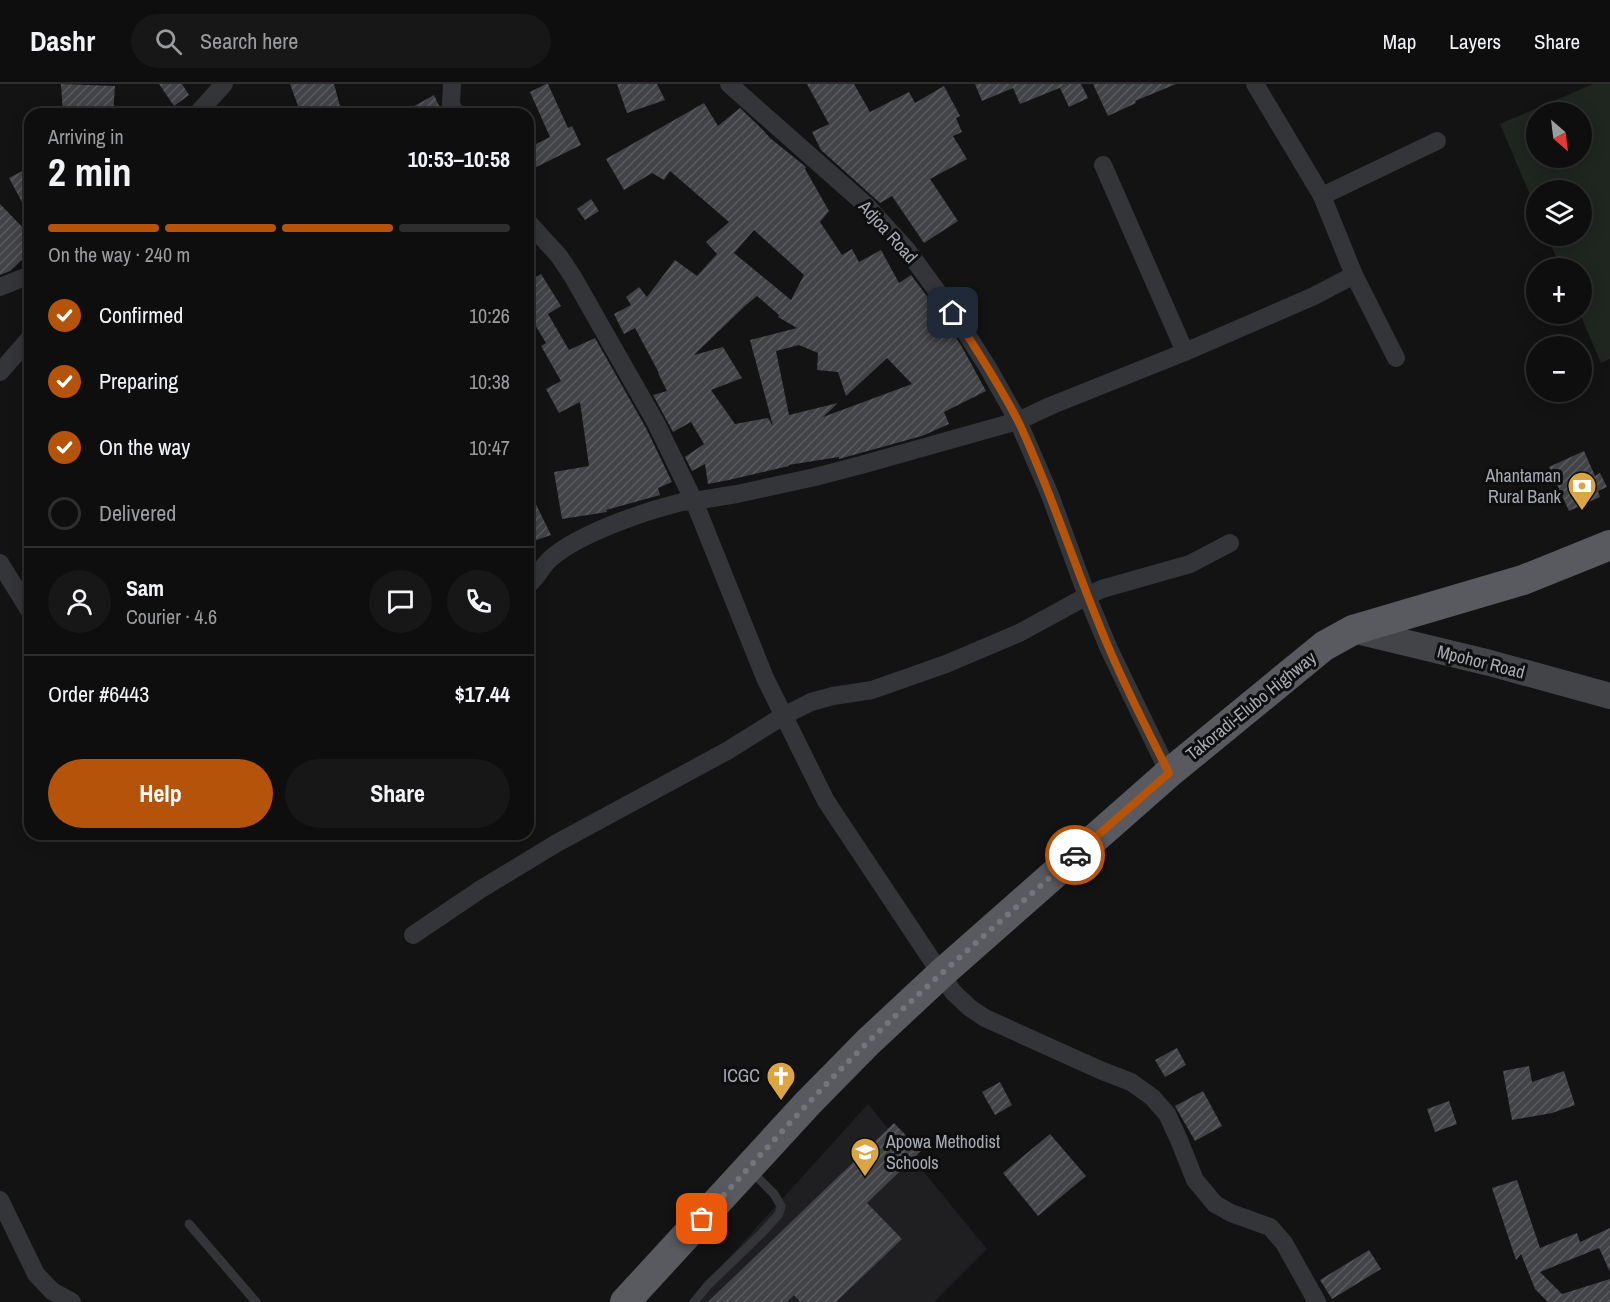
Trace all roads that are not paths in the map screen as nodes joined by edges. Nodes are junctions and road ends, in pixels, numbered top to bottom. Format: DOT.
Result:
graph roads {
  1 [pos="224,84"];
  2 [pos="452,84"];
  3 [pos="729,84"];
  4 [pos="1255,84"];
  5 [pos="202,108"];
  6 [pos="454,108"];
  7 [pos="1437,141"];
  8 [pos="1103,165"];
  9 [pos="1322,196"];
  10 [pos="534,229"];
  11 [pos="1354,275"];
  12 [pos="24,277"];
  13 [pos="0,287"];
  14 [pos="24,345"];
  15 [pos="1185,352"];
  16 [pos="1396,358"];
  17 [pos="0,372"];
  18 [pos="1018,421"];
  19 [pos="694,501"];
  20 [pos="1230,543"];
  21 [pos="1610,545"];
  22 [pos="0,563"];
  23 [pos="534,578"];
  24 [pos="1087,596"];
  25 [pos="24,602"];
  26 [pos="1353,630"];
  27 [pos="1610,696"];
  28 [pos="783,716"];
  29 [pos="1169,773"];
  30 [pos="413,935"];
  31 [pos="942,973"];
  32 [pos="748,1169"];
  33 [pos="0,1200"];
  34 [pos="189,1224"];
  35 [pos="72,1302"];
  36 [pos="256,1302"];
  37 [pos="625,1302"];
  38 [pos="694,1302"];
  39 [pos="1317,1302"];
  1 -- 5 [label="street"];
  2 -- 6 [label="street"];
  3 -- 18 [label="street, Adjoa Road"];
  4 -- 9 [label="street"];
  7 -- 9 [label="street"];
  8 -- 15 [label="street"];
  9 -- 11 [label="street"];
  10 -- 19 [label="street"];
  11 -- 15 [label="street"];
  11 -- 16 [label="street"];
  12 -- 13 [label="street"];
  14 -- 17 [label="street"];
  15 -- 18 [label="street"];
  18 -- 19 [label="street"];
  18 -- 24 [label="street, Adjoa Road"];
  19 -- 23 [label="street"];
  19 -- 28 [label="street"];
  20 -- 24 [label="street"];
  21 -- 26 [label="highway, Takoradi-Elubo Highway"];
  22 -- 25 [label="street"];
  24 -- 28 [label="street"];
  24 -- 29 [label="street, Adjoa Road"];
  26 -- 27 [label="main road, Mpohor Road"];
  26 -- 29 [label="highway, Takoradi-Elubo Highway"];
  28 -- 30 [label="street"];
  28 -- 31 [label="street"];
  29 -- 31 [label="highway, Takoradi-Elubo Highway"];
  31 -- 32 [label="highway, Takoradi-Elubo Highway"];
  31 -- 39 [label="street"];
  32 -- 37 [label="highway, Takoradi-Elubo Highway"];
  32 -- 38 [label="lane"];
  33 -- 35 [label="street"];
  34 -- 36 [label="lane"];
}
